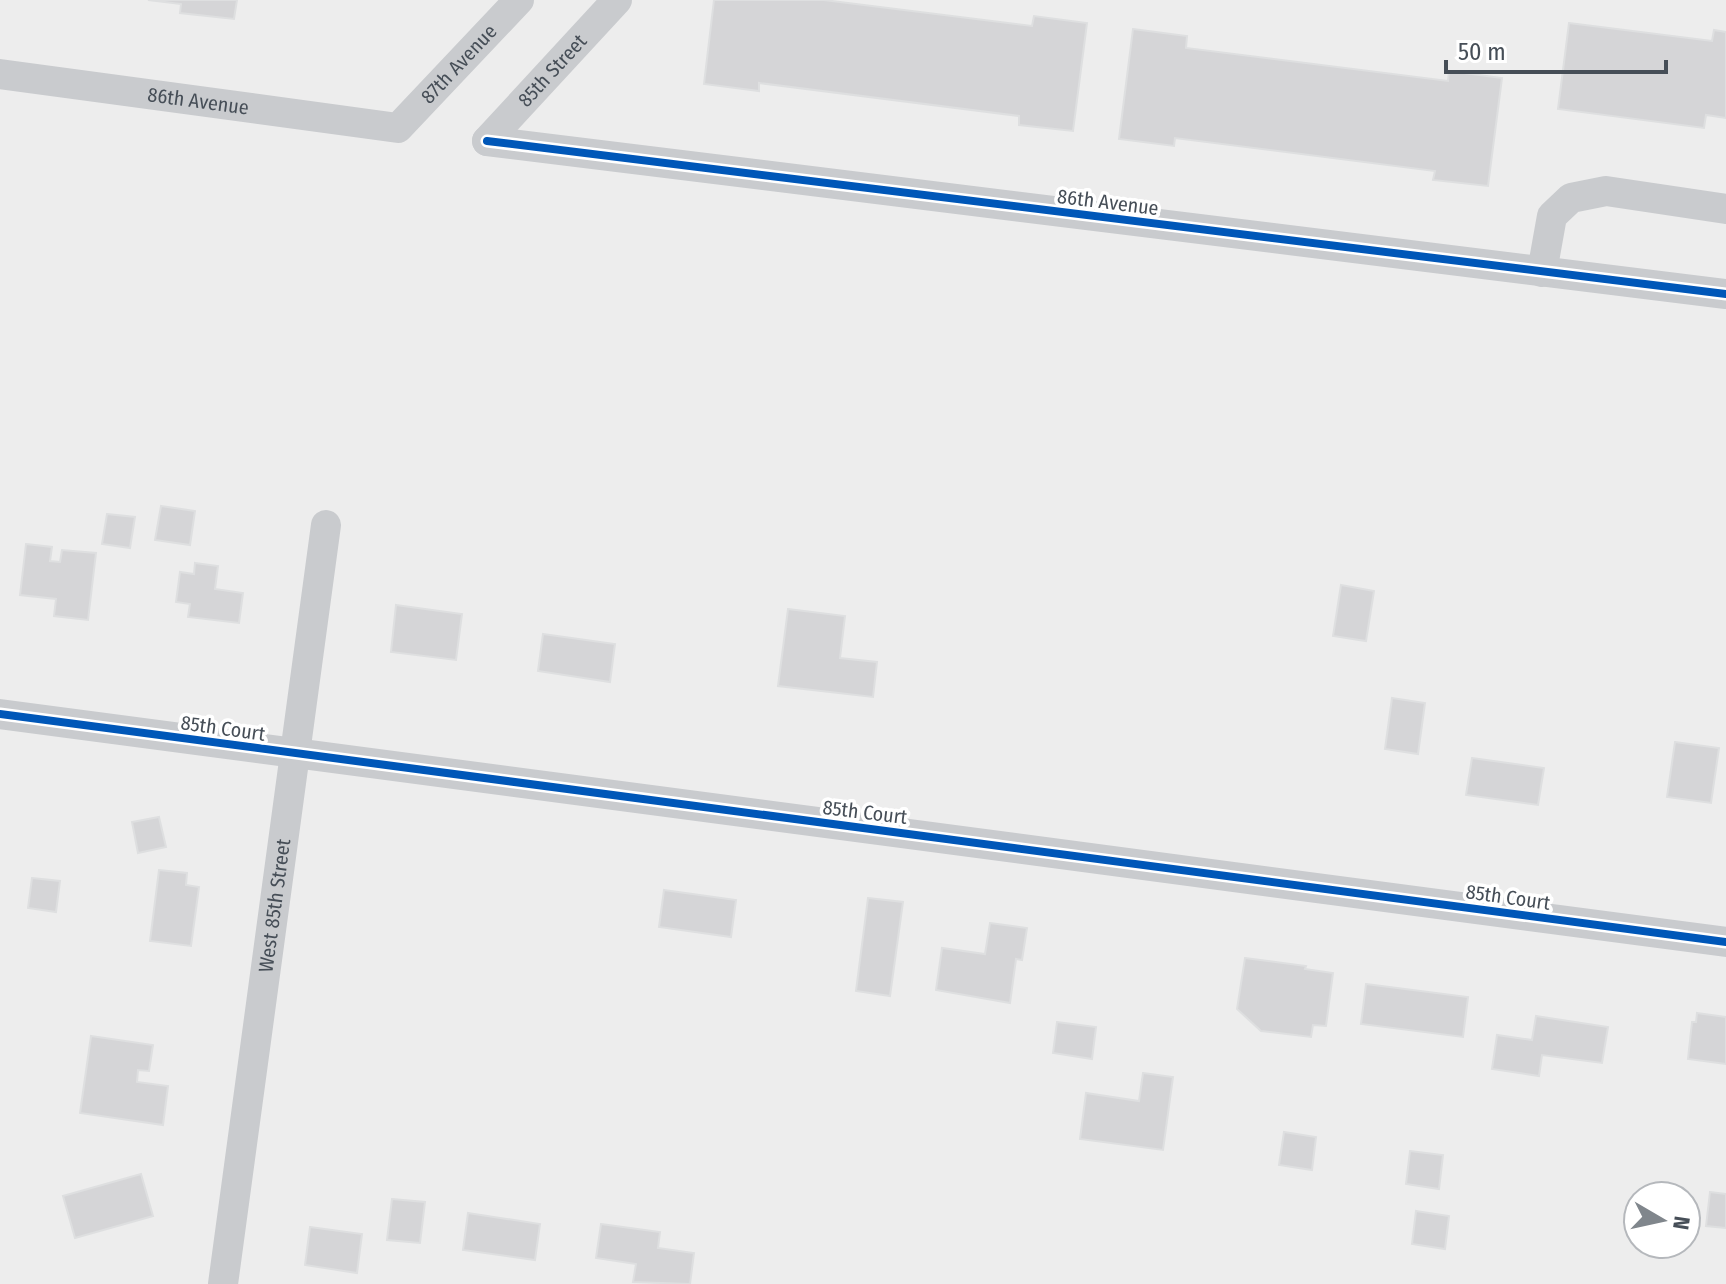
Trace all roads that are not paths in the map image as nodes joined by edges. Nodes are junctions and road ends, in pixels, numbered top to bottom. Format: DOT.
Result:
graph roads {
  1 [pos="519,0"];
  2 [pos="617,0"];
  3 [pos="0,74"];
  4 [pos="398,128"];
  5 [pos="487,141"];
  6 [pos="1726,209"];
  7 [pos="1542,272"];
  8 [pos="1726,294"];
  9 [pos="326,525"];
  10 [pos="0,714"];
  11 [pos="296,754"];
  12 [pos="1726,942"];
  13 [pos="223,1284"];
  1 -- 4 [label="street, 87th Avenue"];
  2 -- 5 [label="street, 85th Street"];
  3 -- 4 [label="street, 86th Avenue"];
  5 -- 7 [label="street, 86th Avenue"];
  6 -- 7 [label="street"];
  7 -- 8 [label="street, 86th Avenue"];
  9 -- 11 [label="street, West 85th Street"];
  10 -- 11 [label="street, 85th Court"];
  11 -- 12 [label="street, 85th Court"];
  11 -- 13 [label="street, West 85th Street"];
}
